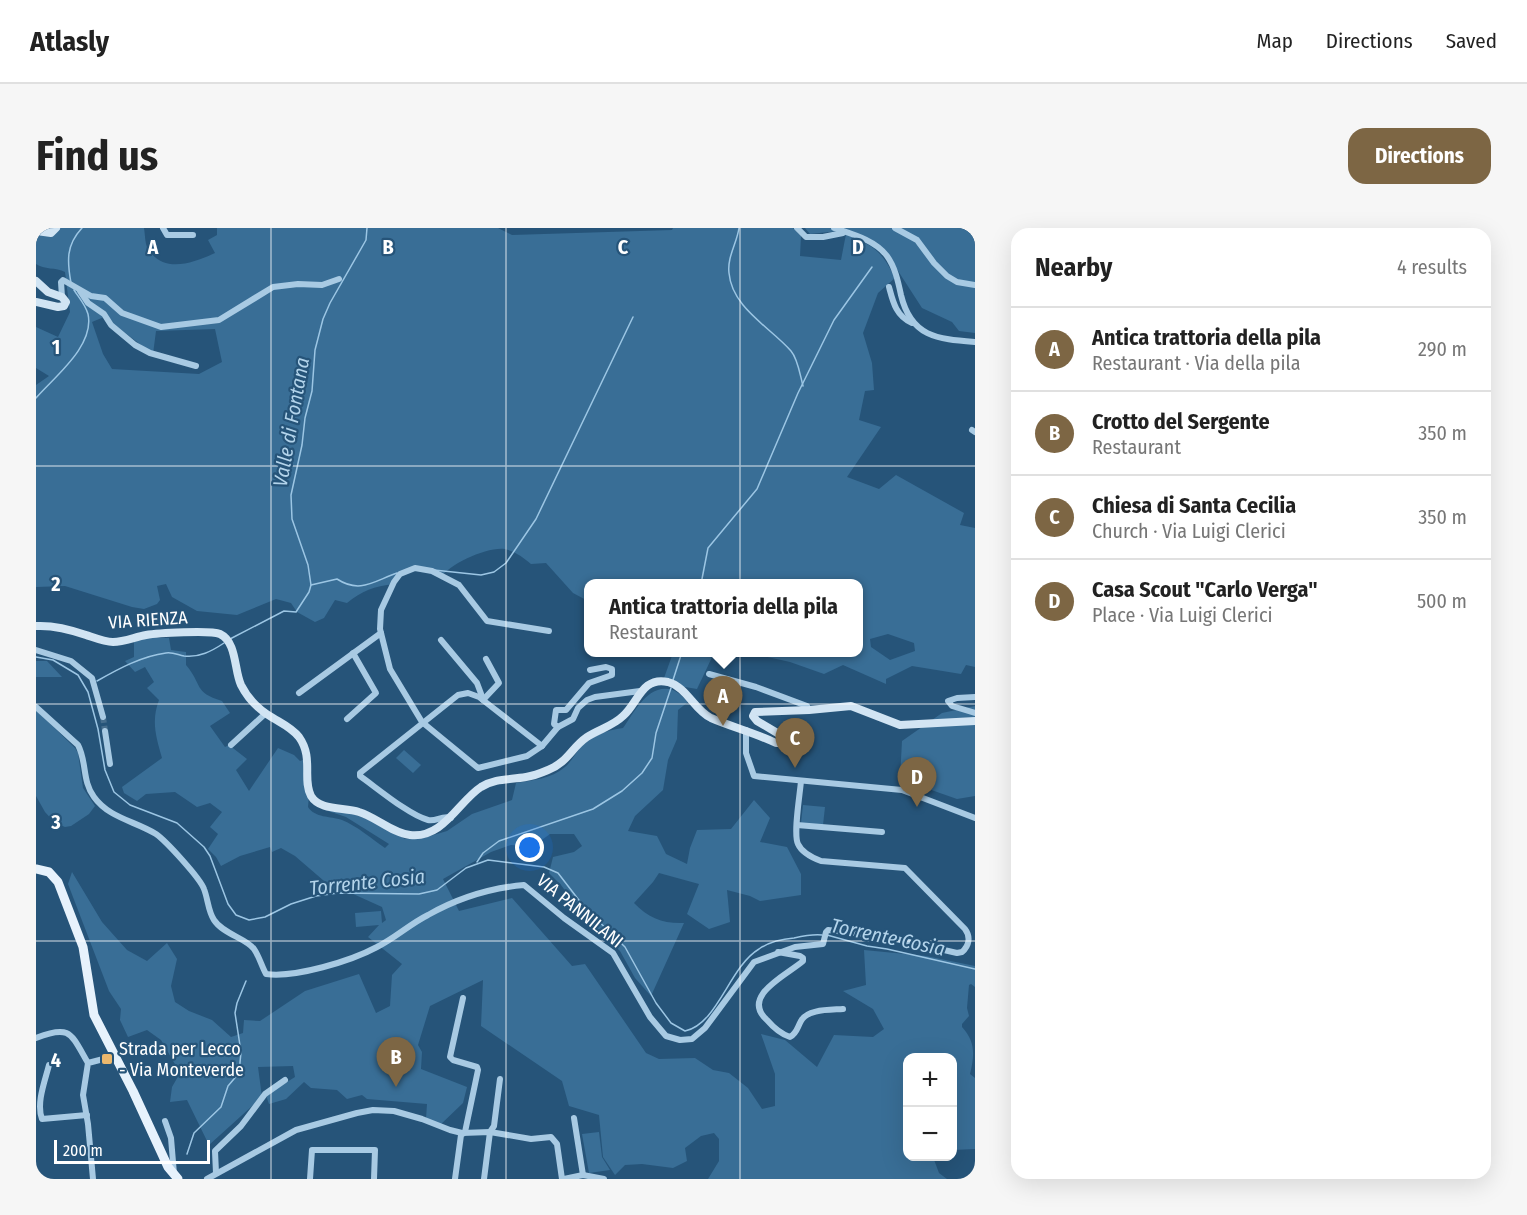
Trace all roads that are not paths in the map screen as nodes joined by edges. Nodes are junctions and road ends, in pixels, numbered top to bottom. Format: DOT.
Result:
graph roads {
  1 [pos="56,228"];
  2 [pos="164,228"];
  3 [pos="797,228"];
  4 [pos="834,228"];
  5 [pos="895,228"];
  6 [pos="969,228"];
  7 [pos="36,231"];
  8 [pos="847,232"];
  9 [pos="975,232"];
  10 [pos="193,235"];
  11 [pos="339,279"];
  12 [pos="36,281"];
  13 [pos="975,285"];
  14 [pos="889,287"];
  15 [pos="75,288"];
  16 [pos="62,297"];
  17 [pos="36,302"];
  18 [pos="912,322"];
  19 [pos="975,342"];
  20 [pos="196,366"];
  21 [pos="36,626"];
  22 [pos="549,631"];
  23 [pos="381,633"];
  24 [pos="441,640"];
  25 [pos="36,650"];
  26 [pos="353,652"];
  27 [pos="486,659"];
  28 [pos="590,670"];
  29 [pos="709,674"];
  30 [pos="640,691"];
  31 [pos="299,693"];
  32 [pos="975,697"];
  33 [pos="483,700"];
  34 [pos="36,706"];
  35 [pos="809,710"];
  36 [pos="975,712"];
  37 [pos="266,713"];
  38 [pos="103,717"];
  39 [pos="347,719"];
  40 [pos="975,721"];
  41 [pos="422,722"];
  42 [pos="558,727"];
  43 [pos="746,730"];
  44 [pos="105,731"];
  45 [pos="231,745"];
  46 [pos="542,746"];
  47 [pos="110,764"];
  48 [pos="801,781"];
  49 [pos="451,818"];
  50 [pos="975,818"];
  51 [pos="797,825"];
  52 [pos="882,832"];
  53 [pos="36,869"];
  54 [pos="971,934"];
  55 [pos="778,952"];
  56 [pos="463,998"];
  57 [pos="843,1008"];
  58 [pos="36,1038"];
  59 [pos="115,1056"];
  60 [pos="88,1063"];
  61 [pos="49,1065"];
  62 [pos="500,1079"];
  63 [pos="285,1080"];
  64 [pos="87,1115"];
  65 [pos="573,1118"];
  66 [pos="165,1121"];
  67 [pos="465,1132"];
  68 [pos="490,1132"];
  69 [pos="216,1173"];
  70 [pos="584,1175"];
  71 [pos="175,1178"];
  72 [pos="93,1179"];
  73 [pos="207,1179"];
  74 [pos="310,1179"];
  75 [pos="374,1179"];
  76 [pos="455,1179"];
  77 [pos="484,1179"];
  78 [pos="563,1179"];
  79 [pos="604,1179"];
  1 -- 7 [label="street"];
  2 -- 10 [label="street"];
  3 -- 8 [label="street"];
  4 -- 8 [label="street"];
  5 -- 13 [label="street"];
  6 -- 9 [label="street"];
  8 -- 18 [label="street"];
  11 -- 15 [label="street"];
  12 -- 16 [label="street"];
  14 -- 18 [label="street"];
  15 -- 16 [label="street"];
  15 -- 20 [label="street"];
  16 -- 17 [label="street"];
  18 -- 19 [label="street"];
  21 -- 37 [label="street, VIA RIENZA"];
  22 -- 23 [label="street"];
  23 -- 26 [label="street"];
  23 -- 41 [label="street"];
  24 -- 33 [label="street"];
  25 -- 38 [label="street"];
  26 -- 31 [label="street"];
  26 -- 39 [label="street"];
  27 -- 33 [label="street"];
  28 -- 42 [label="street"];
  29 -- 35 [label="street"];
  30 -- 42 [label="street"];
  30 -- 43 [label="street"];
  30 -- 49 [label="street, VIA RIENZA"];
  32 -- 36 [label="street"];
  33 -- 41 [label="street"];
  33 -- 46 [label="street"];
  34 -- 55 [label="street, VIA PANNILANI"];
  35 -- 40 [label="street"];
  35 -- 43 [label="street"];
  37 -- 45 [label="street"];
  37 -- 49 [label="street, VIA RIENZA"];
  41 -- 46 [label="street"];
  41 -- 49 [label="street"];
  42 -- 46 [label="street"];
  43 -- 48 [label="street"];
  44 -- 47 [label="street"];
  48 -- 50 [label="street"];
  48 -- 51 [label="street"];
  51 -- 52 [label="street"];
  51 -- 54 [label="street"];
  53 -- 59 [label="main road"];
  54 -- 55 [label="street"];
  55 -- 57 [label="street"];
  56 -- 67 [label="street"];
  58 -- 60 [label="street"];
  59 -- 60 [label="street"];
  59 -- 71 [label="main road"];
  60 -- 64 [label="street"];
  61 -- 64 [label="street"];
  62 -- 68 [label="street"];
  63 -- 69 [label="street"];
  64 -- 72 [label="street"];
  65 -- 70 [label="street"];
  66 -- 71 [label="street"];
  67 -- 68 [label="street"];
  67 -- 69 [label="street"];
  67 -- 76 [label="street"];
  68 -- 77 [label="street"];
  68 -- 78 [label="street"];
  69 -- 73 [label="street"];
  70 -- 78 [label="street"];
  70 -- 79 [label="street"];
  74 -- 75 [label="street"];
}
